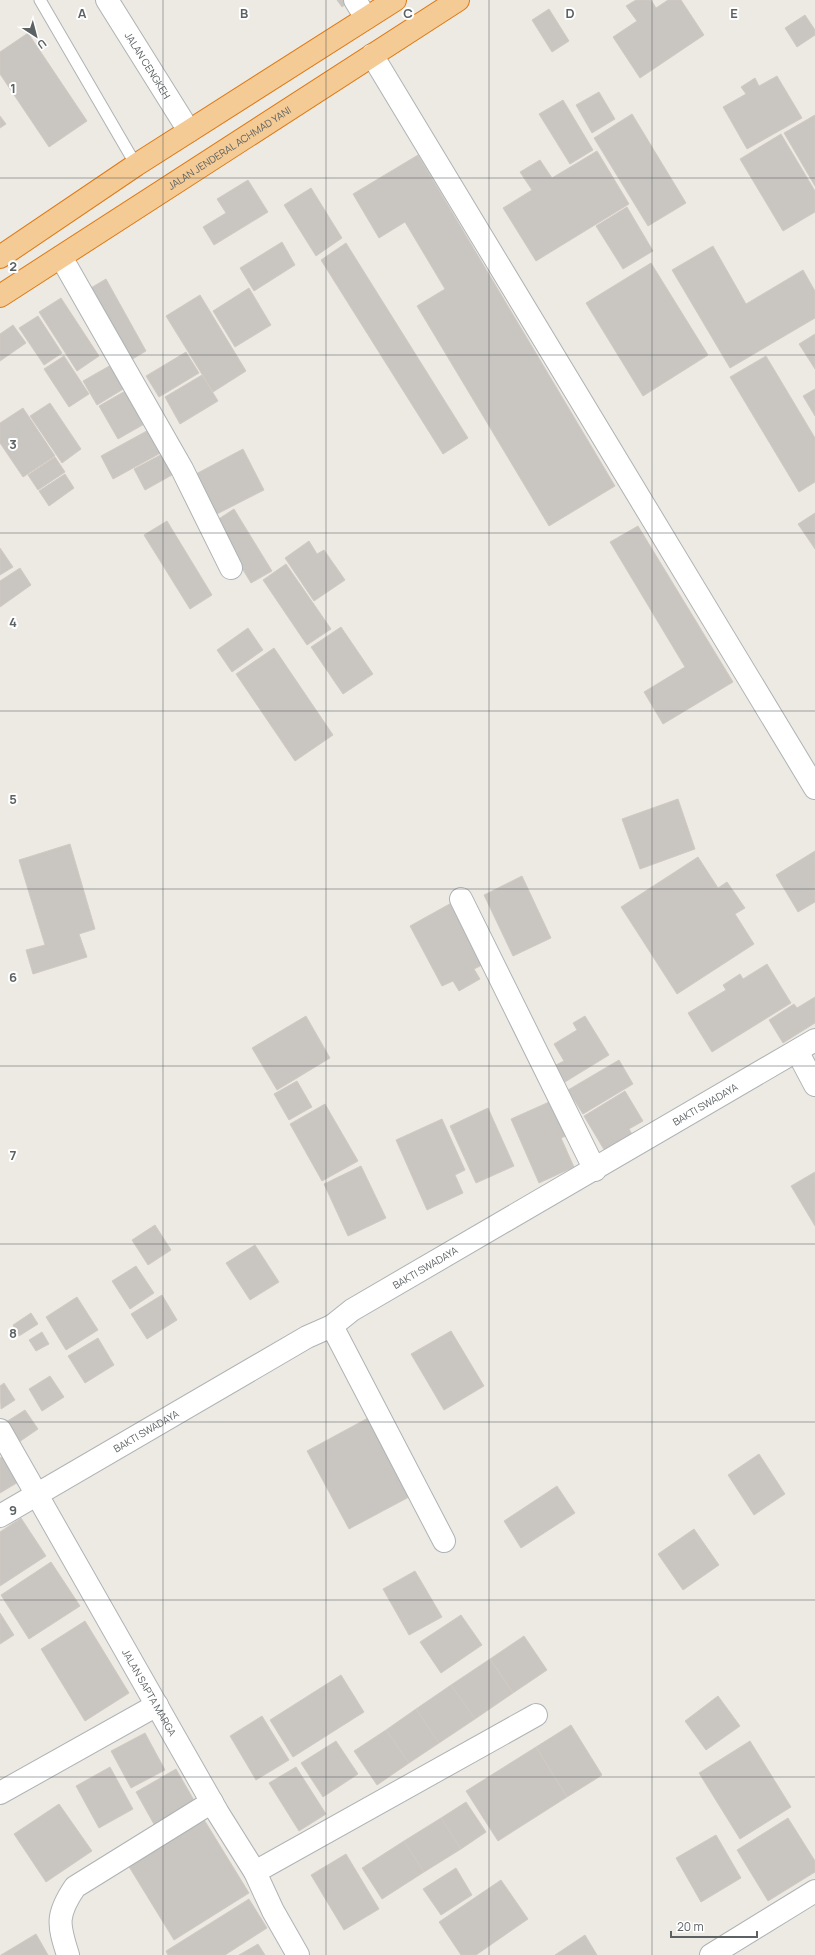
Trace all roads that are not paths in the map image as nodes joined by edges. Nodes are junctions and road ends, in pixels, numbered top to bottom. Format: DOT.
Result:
graph roads {
  1 [pos="40,0"];
  2 [pos="107,0"];
  3 [pos="354,0"];
  4 [pos="395,0"];
  5 [pos="458,0"];
  6 [pos="366,18"];
  7 [pos="372,55"];
  8 [pos="189,132"];
  9 [pos="136,166"];
  10 [pos="61,256"];
  11 [pos="0,257"];
  12 [pos="0,296"];
  13 [pos="231,568"];
  14 [pos="815,788"];
  15 [pos="461,899"];
  16 [pos="815,1040"];
  17 [pos="797,1051"];
  18 [pos="815,1085"];
  19 [pos="595,1170"];
  20 [pos="332,1326"];
  21 [pos="0,1430"];
  22 [pos="36,1495"];
  23 [pos="0,1516"];
  24 [pos="444,1541"];
  25 [pos="157,1705"];
  26 [pos="536,1715"];
  27 [pos="0,1793"];
  28 [pos="212,1802"];
  29 [pos="255,1872"];
  30 [pos="815,1891"];
  31 [pos="68,1955"];
  32 [pos="298,1955"];
  33 [pos="712,1955"];
  1 -- 9 [label="lane"];
  2 -- 8 [label="street, JALAN CENGKEH"];
  3 -- 6 [label="street"];
  4 -- 6 [label="highway"];
  5 -- 7 [label="highway, JALAN JENDERAL ACHMAD YANI"];
  6 -- 8 [label="highway"];
  7 -- 10 [label="highway, JALAN JENDERAL ACHMAD YANI"];
  7 -- 14 [label="street"];
  8 -- 9 [label="highway"];
  9 -- 11 [label="highway"];
  10 -- 12 [label="highway, JALAN JENDERAL ACHMAD YANI"];
  10 -- 13 [label="street"];
  15 -- 19 [label="street"];
  16 -- 17 [label="street, BAKTI SWADAYA"];
  17 -- 18 [label="street"];
  17 -- 19 [label="street, BAKTI SWADAYA"];
  19 -- 20 [label="street, BAKTI SWADAYA"];
  20 -- 22 [label="street, BAKTI SWADAYA"];
  20 -- 24 [label="street"];
  21 -- 22 [label="street, JALAN SAPTA MARGA"];
  22 -- 23 [label="street, BAKTI SWADAYA"];
  22 -- 25 [label="street, JALAN SAPTA MARGA"];
  25 -- 27 [label="street"];
  25 -- 28 [label="street, JALAN SAPTA MARGA"];
  26 -- 29 [label="street"];
  28 -- 29 [label="street, JALAN SAPTA MARGA"];
  28 -- 31 [label="street"];
  29 -- 32 [label="street, JALAN SAPTA MARGA"];
  30 -- 33 [label="street"];
}
